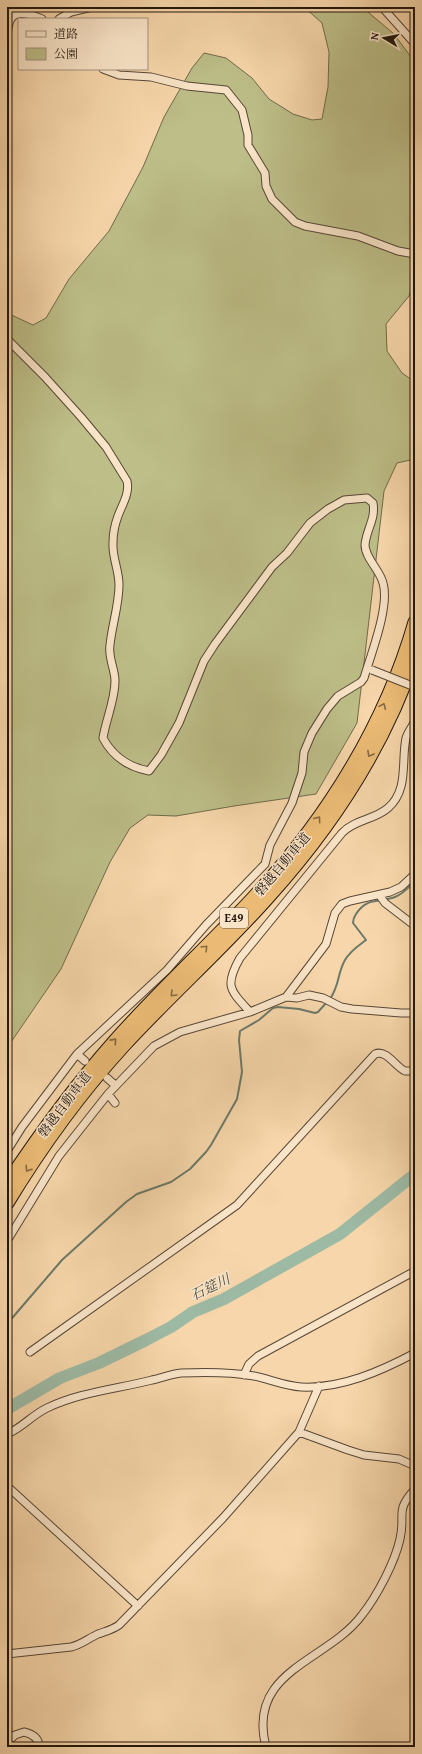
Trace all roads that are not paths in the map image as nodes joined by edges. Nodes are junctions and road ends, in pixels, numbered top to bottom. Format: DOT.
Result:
graph roads {
  1 [pos="92,7"];
  2 [pos="382,7"];
  3 [pos="38,18"];
  4 [pos="61,18"];
  5 [pos="7,35"];
  6 [pos="415,44"];
  7 [pos="106,70"];
  8 [pos="415,254"];
  9 [pos="7,338"];
  10 [pos="415,622"];
  11 [pos="415,655"];
  12 [pos="370,669"];
  13 [pos="415,687"];
  14 [pos="415,721"];
  15 [pos="415,874"];
  16 [pos="380,896"];
  17 [pos="415,926"];
  18 [pos="286,998"];
  19 [pos="250,1012"];
  20 [pos="415,1012"];
  21 [pos="77,1054"];
  22 [pos="85,1061"];
  23 [pos="415,1071"];
  24 [pos="107,1078"];
  25 [pos="115,1085"];
  26 [pos="108,1094"];
  27 [pos="115,1103"];
  28 [pos="7,1151"];
  29 [pos="7,1184"];
  30 [pos="7,1203"];
  31 [pos="7,1241"];
  32 [pos="415,1271"];
  33 [pos="30,1352"];
  34 [pos="415,1352"];
  35 [pos="244,1375"];
  36 [pos="319,1386"];
  37 [pos="299,1432"];
  38 [pos="7,1434"];
  39 [pos="415,1466"];
  40 [pos="7,1486"];
  41 [pos="415,1489"];
  42 [pos="138,1606"];
  43 [pos="7,1654"];
  44 [pos="7,1742"];
  45 [pos="39,1747"];
  46 [pos="266,1747"];
  1 -- 4 [label="street"];
  2 -- 6 [label="street"];
  3 -- 5 [label="street"];
  7 -- 8 [label="street"];
  9 -- 12 [label="street"];
  29 -- 10 [label="highway, 磐越自動車道 / E49, one-way"];
  11 -- 30 [label="highway, 磐越自動車道 / E49, one-way"];
  12 -- 13 [label="street, bridge"];
  12 -- 21 [label="street"];
  14 -- 19 [label="street"];
  15 -- 16 [label="street"];
  16 -- 17 [label="street"];
  16 -- 18 [label="street"];
  18 -- 19 [label="street"];
  18 -- 20 [label="street"];
  19 -- 25 [label="street"];
  21 -- 22 [label="street"];
  21 -- 28 [label="street"];
  23 -- 33 [label="street"];
  24 -- 25 [label="street"];
  25 -- 26 [label="street"];
  26 -- 27 [label="street"];
  26 -- 31 [label="street"];
  32 -- 35 [label="street"];
  34 -- 36 [label="street"];
  35 -- 36 [label="street"];
  35 -- 38 [label="street"];
  36 -- 37 [label="street"];
  37 -- 39 [label="street"];
  37 -- 42 [label="street"];
  40 -- 42 [label="street"];
  41 -- 46 [label="street"];
  42 -- 43 [label="street"];
  44 -- 45 [label="street"];
}
